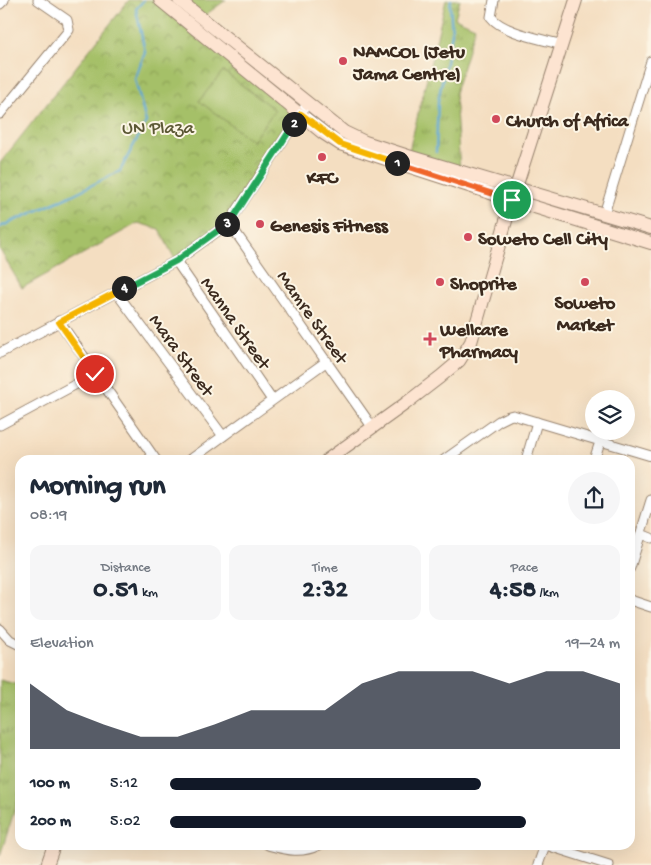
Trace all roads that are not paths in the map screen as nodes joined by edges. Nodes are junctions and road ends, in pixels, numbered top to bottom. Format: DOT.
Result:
graph roads {
  1 [pos="4,0"];
  2 [pos="38,0"];
  3 [pos="160,0"];
  4 [pos="494,0"];
  5 [pos="576,0"];
  6 [pos="176,3"];
  7 [pos="0,4"];
  8 [pos="562,45"];
  9 [pos="651,61"];
  10 [pos="304,109"];
  11 [pos="0,114"];
  12 [pos="514,195"];
  13 [pos="609,216"];
  14 [pos="229,223"];
  15 [pos="651,228"];
  16 [pos="651,234"];
  17 [pos="651,243"];
  18 [pos="176,261"];
  19 [pos="116,292"];
  20 [pos="59,322"];
  21 [pos="0,353"];
  22 [pos="327,361"];
  23 [pos="95,374"];
  24 [pos="272,400"];
  25 [pos="538,422"];
  26 [pos="0,425"];
  27 [pos="373,428"];
  28 [pos="223,436"];
  29 [pos="600,442"];
  30 [pos="463,446"];
  31 [pos="152,455"];
  32 [pos="197,455"];
  33 [pos="334,455"];
  34 [pos="451,455"];
  35 [pos="460,455"];
  36 [pos="528,455"];
  37 [pos="596,455"];
  38 [pos="651,456"];
  39 [pos="651,500"];
  40 [pos="640,534"];
  41 [pos="651,538"];
  42 [pos="635,551"];
  43 [pos="635,601"];
  44 [pos="651,606"];
  45 [pos="0,629"];
  46 [pos="15,642"];
  47 [pos="52,850"];
  48 [pos="286,850"];
  49 [pos="306,850"];
  50 [pos="543,850"];
  51 [pos="560,850"];
  52 [pos="47,865"];
  53 [pos="538,865"];
  54 [pos="607,865"];
  1 -- 7 [label="street"];
  2 -- 11 [label="street"];
  3 -- 6 [label="main road"];
  4 -- 8 [label="street"];
  5 -- 8 [label="main road"];
  6 -- 10 [label="main road"];
  8 -- 12 [label="main road"];
  9 -- 13 [label="street"];
  10 -- 12 [label="main road"];
  10 -- 14 [label="street"];
  12 -- 13 [label="main road"];
  12 -- 17 [label="main road"];
  12 -- 27 [label="main road"];
  13 -- 15 [label="main road"];
  13 -- 16 [label="main road"];
  14 -- 18 [label="street"];
  14 -- 22 [label="street, Mamre Street"];
  18 -- 19 [label="street"];
  18 -- 24 [label="street, Manna Street"];
  19 -- 20 [label="street"];
  19 -- 28 [label="street, Mara Street"];
  20 -- 21 [label="street"];
  20 -- 23 [label="street"];
  22 -- 24 [label="street"];
  22 -- 27 [label="street, Mamre Street"];
  23 -- 26 [label="street"];
  23 -- 31 [label="street"];
  24 -- 28 [label="street"];
  25 -- 29 [label="street"];
  25 -- 30 [label="street"];
  25 -- 36 [label="street"];
  27 -- 33 [label="main road"];
  28 -- 32 [label="street"];
  29 -- 37 [label="street"];
  29 -- 38 [label="street"];
  30 -- 34 [label="street"];
  30 -- 35 [label="street"];
  39 -- 40 [label="street"];
  40 -- 41 [label="street"];
  40 -- 42 [label="street"];
  43 -- 44 [label="street"];
  45 -- 46 [label="street"];
  47 -- 52 [label="main road"];
  48 -- 49 [label="street"];
  50 -- 53 [label="street"];
  51 -- 54 [label="street"];
}
